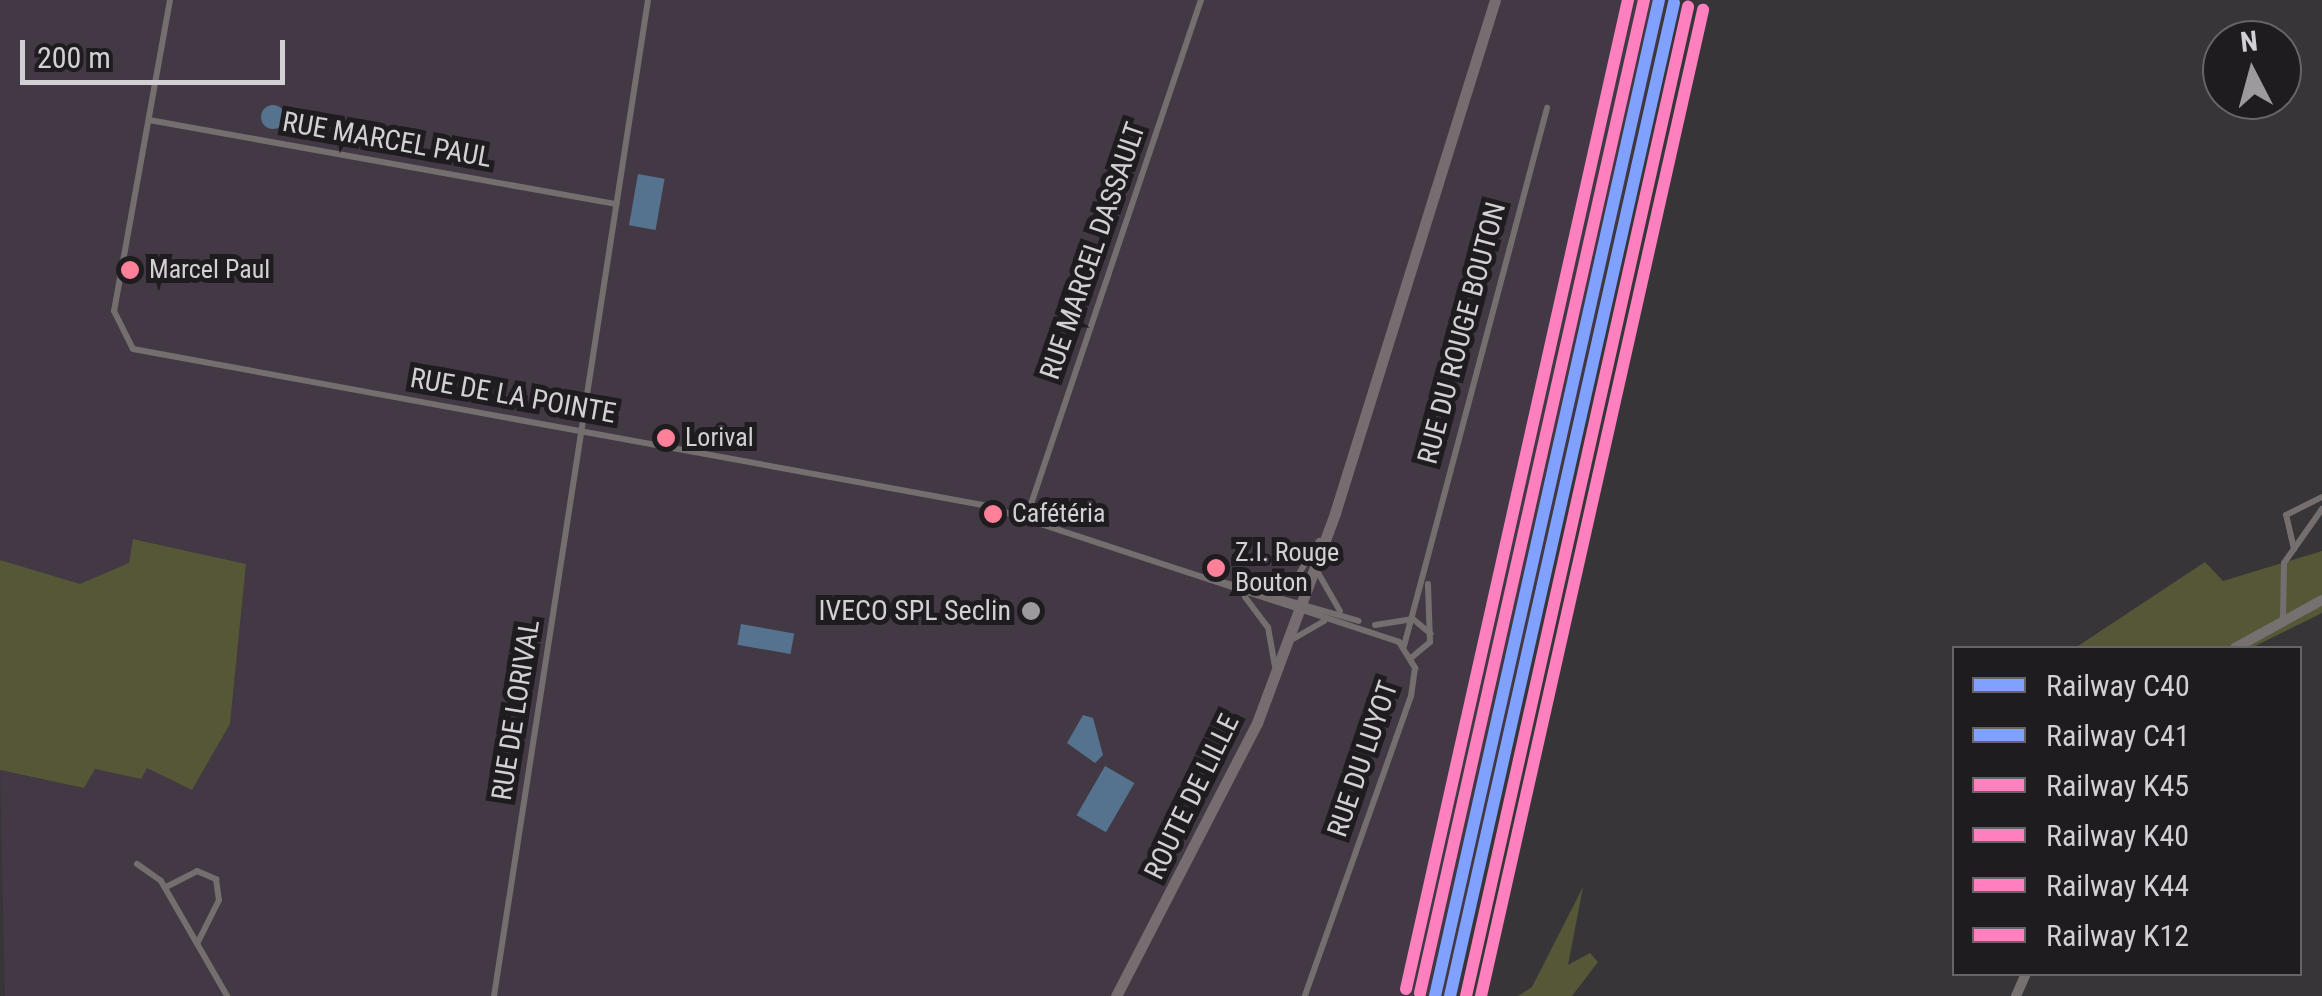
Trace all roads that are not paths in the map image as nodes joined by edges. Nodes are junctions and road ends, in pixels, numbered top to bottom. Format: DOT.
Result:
graph roads {
  1 [pos="170,0"];
  2 [pos="648,0"];
  3 [pos="1201,0"];
  4 [pos="1495,0"];
  5 [pos="1546,108"];
  6 [pos="149,120"];
  7 [pos="617,204"];
  8 [pos="581,432"];
  9 [pos="2322,497"];
  10 [pos="2322,509"];
  11 [pos="1027,516"];
  12 [pos="1320,540"];
  13 [pos="2294,549"];
  14 [pos="1426,570"];
  15 [pos="1214,579"];
  16 [pos="1255,590"];
  17 [pos="1244,596"];
  18 [pos="2322,600"];
  19 [pos="1298,606"];
  20 [pos="1342,612"];
  21 [pos="2283,617"];
  22 [pos="1413,618"];
  23 [pos="1330,620"];
  24 [pos="1365,625"];
  25 [pos="1431,634"];
  26 [pos="1404,646"];
  27 [pos="2238,646"];
  28 [pos="1411,658"];
  29 [pos="1274,676"];
  30 [pos="136,864"];
  31 [pos="166,887"];
  32 [pos="197,943"];
  33 [pos="226,996"];
  34 [pos="494,996"];
  35 [pos="1116,996"];
  36 [pos="1305,996"];
  1 -- 6 [label="street"];
  2 -- 7 [label="street"];
  3 -- 11 [label="street, RUE MARCEL DASSAULT"];
  4 -- 12 [label="main road, ROUTE DE LILLE"];
  5 -- 14 [label="street, RUE DU ROUGE BOUTON"];
  6 -- 7 [label="street, RUE MARCEL PAUL"];
  6 -- 8 [label="street, RUE DE LA POINTE"];
  7 -- 8 [label="street"];
  8 -- 11 [label="street, RUE DE LA POINTE"];
  8 -- 34 [label="street, RUE DE LORIVAL"];
  9 -- 13 [label="street"];
  10 -- 13 [label="street"];
  11 -- 15 [label="street, RUE DE LA POINTE"];
  12 -- 16 [label="street"];
  12 -- 19 [label="main road, ROUTE DE LILLE"];
  12 -- 20 [label="street"];
  13 -- 21 [label="street"];
  14 -- 22 [label="street, RUE DU ROUGE BOUTON"];
  14 -- 25 [label="street, RUE DU ROUGE BOUTON"];
  15 -- 16 [label="street"];
  15 -- 17 [label="street, RUE DE LA POINTE"];
  16 -- 19 [label="street"];
  17 -- 19 [label="street, RUE DE LA POINTE"];
  17 -- 29 [label="street"];
  18 -- 21 [label="main road"];
  19 -- 20 [label="street"];
  19 -- 23 [label="street, RUE DU LUYOT"];
  19 -- 29 [label="main road, ROUTE DE LILLE"];
  20 -- 24 [label="street"];
  21 -- 27 [label="main road"];
  22 -- 24 [label="street"];
  22 -- 25 [label="street"];
  22 -- 26 [label="street, RUE DU ROUGE BOUTON"];
  23 -- 24 [label="street, RUE DU LUYOT"];
  23 -- 29 [label="street"];
  24 -- 26 [label="street, RUE DU LUYOT"];
  25 -- 28 [label="street"];
  26 -- 28 [label="street, RUE DU LUYOT"];
  28 -- 36 [label="street, RUE DU LUYOT"];
  29 -- 35 [label="main road, ROUTE DE LILLE"];
  30 -- 31 [label="street"];
  31 -- 32 [label="street"];
  31 -- 32 [label="street"];
  32 -- 33 [label="street"];
}
